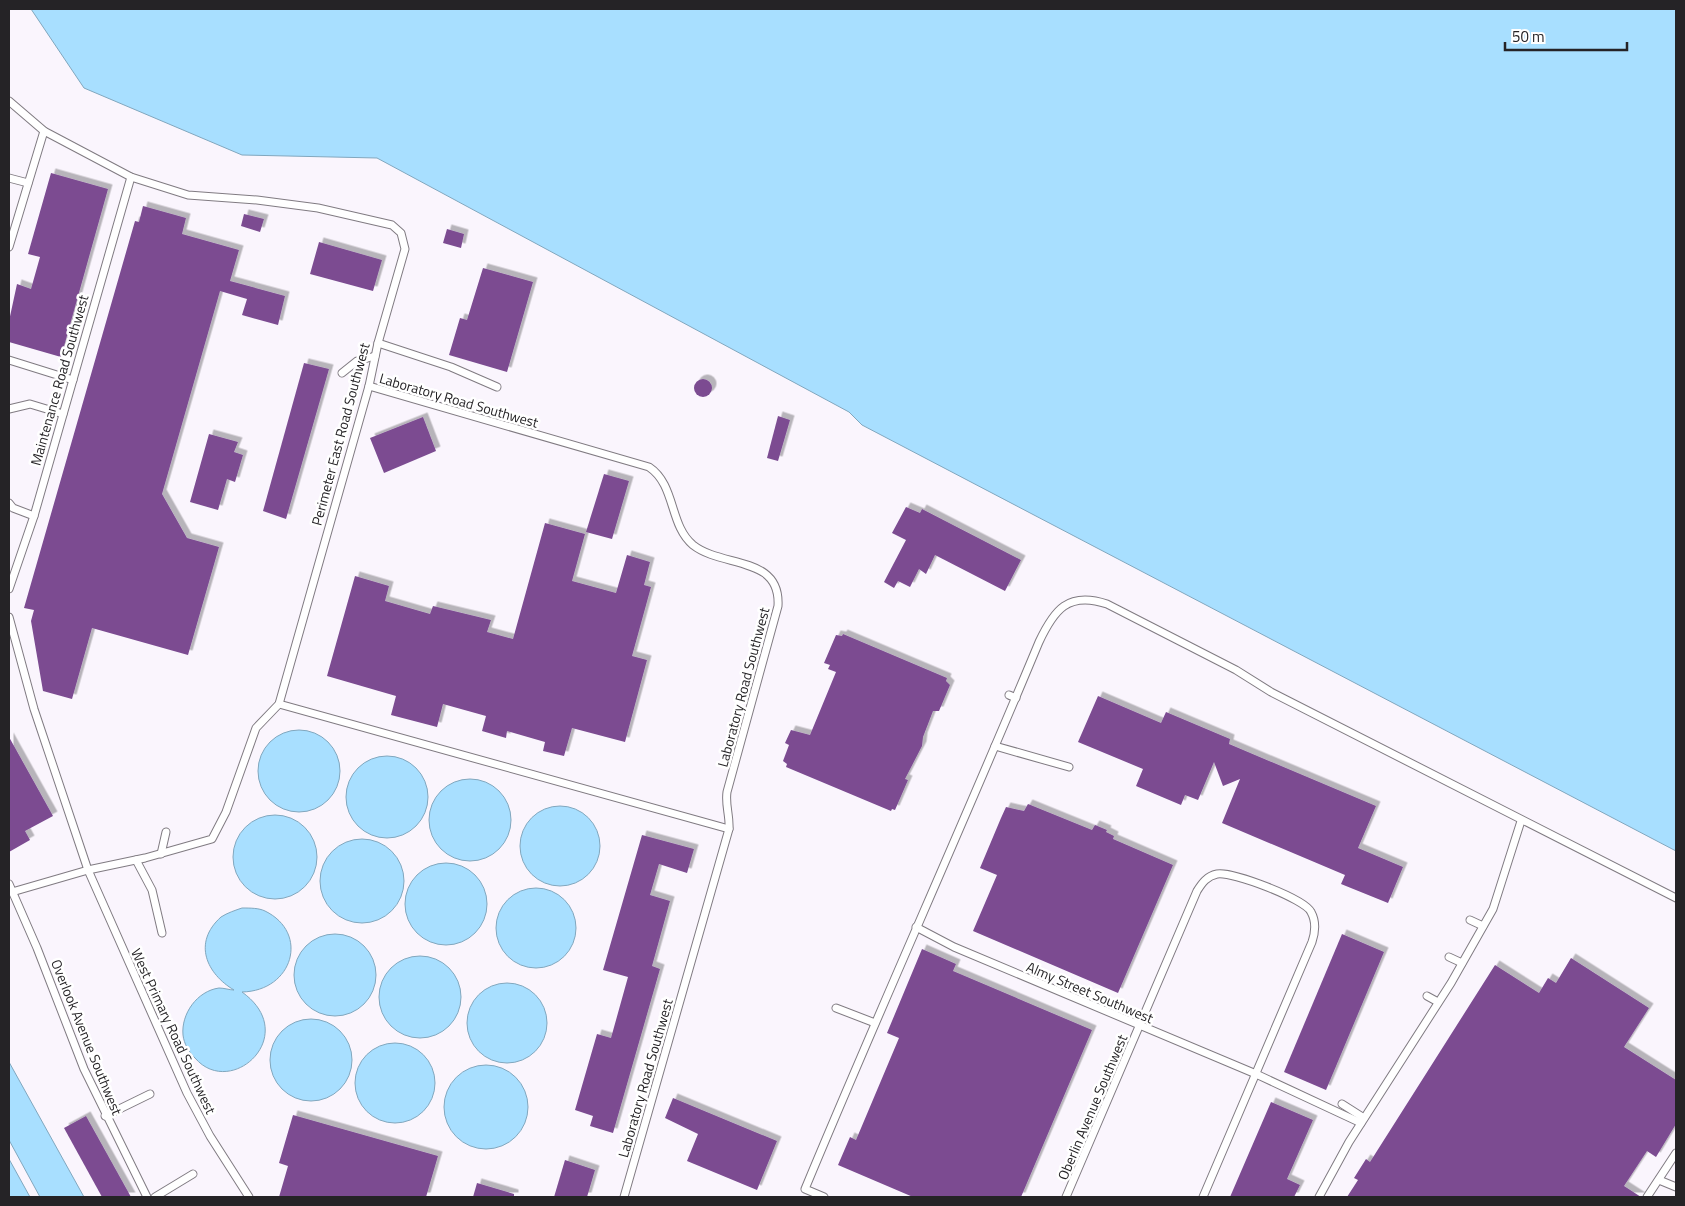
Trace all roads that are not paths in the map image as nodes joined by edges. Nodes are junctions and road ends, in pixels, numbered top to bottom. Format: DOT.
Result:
graph roads {
  1 [pos="9,101"];
  2 [pos="44,131"];
  3 [pos="131,177"];
  4 [pos="9,178"];
  5 [pos="28,183"];
  6 [pos="9,247"];
  7 [pos="378,342"];
  8 [pos="376,356"];
  9 [pos="9,360"];
  10 [pos="342,373"];
  11 [pos="73,380"];
  12 [pos="369,386"];
  13 [pos="497,387"];
  14 [pos="9,409"];
  15 [pos="63,414"];
  16 [pos="9,503"];
  17 [pos="34,516"];
  18 [pos="12,568"];
  19 [pos="9,589"];
  20 [pos="9,618"];
  21 [pos="278,704"];
  22 [pos="996,746"];
  23 [pos="1069,767"];
  24 [pos="1521,821"];
  25 [pos="729,829"];
  26 [pos="166,832"];
  27 [pos="161,854"];
  28 [pos="136,860"];
  29 [pos="88,870"];
  30 [pos="9,884"];
  31 [pos="12,892"];
  32 [pos="1676,898"];
  33 [pos="1470,920"];
  34 [pos="1483,926"];
  35 [pos="916,927"];
  36 [pos="162,933"];
  37 [pos="1449,957"];
  38 [pos="1462,963"];
  39 [pos="1427,996"];
  40 [pos="1438,1002"];
  41 [pos="836,1008"];
  42 [pos="875,1023"];
  43 [pos="1140,1027"];
  44 [pos="1256,1074"];
  45 [pos="150,1094"];
  46 [pos="1342,1104"];
  47 [pos="105,1116"];
  48 [pos="1362,1120"];
  49 [pos="1676,1153"];
  50 [pos="193,1174"];
  51 [pos="1659,1180"];
  52 [pos="1676,1187"];
  53 [pos="805,1189"];
  54 [pos="147,1197"];
  55 [pos="155,1197"];
  56 [pos="249,1197"];
  57 [pos="624,1197"];
  58 [pos="802,1197"];
  59 [pos="824,1197"];
  60 [pos="1066,1197"];
  61 [pos="1204,1197"];
  62 [pos="1319,1197"];
  63 [pos="1647,1197"];
  1 -- 2 [label="lane, Perimeter East Road Southwest"];
  2 -- 3 [label="lane, Perimeter East Road Southwest"];
  2 -- 5 [label="lane"];
  3 -- 7 [label="lane, Perimeter East Road Southwest"];
  3 -- 11 [label="lane, Maintenance Road Southwest"];
  4 -- 5 [label="lane"];
  5 -- 6 [label="lane"];
  7 -- 8 [label="lane, Perimeter East Road Southwest"];
  7 -- 13 [label="lane"];
  8 -- 10 [label="lane"];
  8 -- 12 [label="lane, Perimeter East Road Southwest"];
  9 -- 11 [label="lane"];
  11 -- 15 [label="lane, Maintenance Road Southwest"];
  12 -- 21 [label="lane, Perimeter East Road Southwest"];
  12 -- 25 [label="lane, Laboratory Road Southwest"];
  14 -- 15 [label="lane"];
  15 -- 17 [label="lane, Maintenance Road Southwest"];
  16 -- 17 [label="lane"];
  17 -- 18 [label="lane, Maintenance Road Southwest"];
  18 -- 19 [label="lane, Maintenance Road Southwest"];
  20 -- 29 [label="lane"];
  21 -- 25 [label="lane"];
  21 -- 27 [label="lane, Perimeter East Road Southwest"];
  22 -- 23 [label="lane"];
  22 -- 24 [label="lane"];
  22 -- 35 [label="lane"];
  24 -- 32 [label="lane"];
  24 -- 34 [label="lane"];
  25 -- 57 [label="lane, Laboratory Road Southwest"];
  26 -- 27 [label="lane"];
  27 -- 28 [label="lane, Perimeter East Road Southwest"];
  28 -- 29 [label="lane, Perimeter East Road Southwest"];
  28 -- 36 [label="lane"];
  29 -- 31 [label="lane, Perimeter East Road Southwest"];
  29 -- 56 [label="lane, West Primary Road Southwest"];
  30 -- 31 [label="lane, Overlook Avenue Southwest"];
  31 -- 47 [label="lane, Overlook Avenue Southwest"];
  33 -- 34 [label="lane"];
  34 -- 38 [label="lane"];
  35 -- 42 [label="lane"];
  35 -- 43 [label="lane, Almy Street Southwest"];
  37 -- 38 [label="lane"];
  38 -- 40 [label="lane"];
  39 -- 40 [label="lane"];
  40 -- 48 [label="lane"];
  41 -- 42 [label="lane"];
  42 -- 53 [label="lane"];
  43 -- 44 [label="lane, Almy Street Southwest"];
  43 -- 44 [label="lane, Oberlin Avenue Southwest"];
  43 -- 60 [label="lane, Oberlin Avenue Southwest"];
  44 -- 48 [label="lane, Almy Street Southwest"];
  44 -- 61 [label="lane, Oberlin Avenue Southwest"];
  45 -- 47 [label="lane"];
  46 -- 48 [label="lane"];
  47 -- 54 [label="lane, Overlook Avenue Southwest"];
  48 -- 62 [label="lane"];
  49 -- 51 [label="lane"];
  50 -- 55 [label="lane"];
  51 -- 52 [label="lane"];
  51 -- 63 [label="lane"];
  53 -- 58 [label="lane"];
  53 -- 59 [label="lane"];
}
